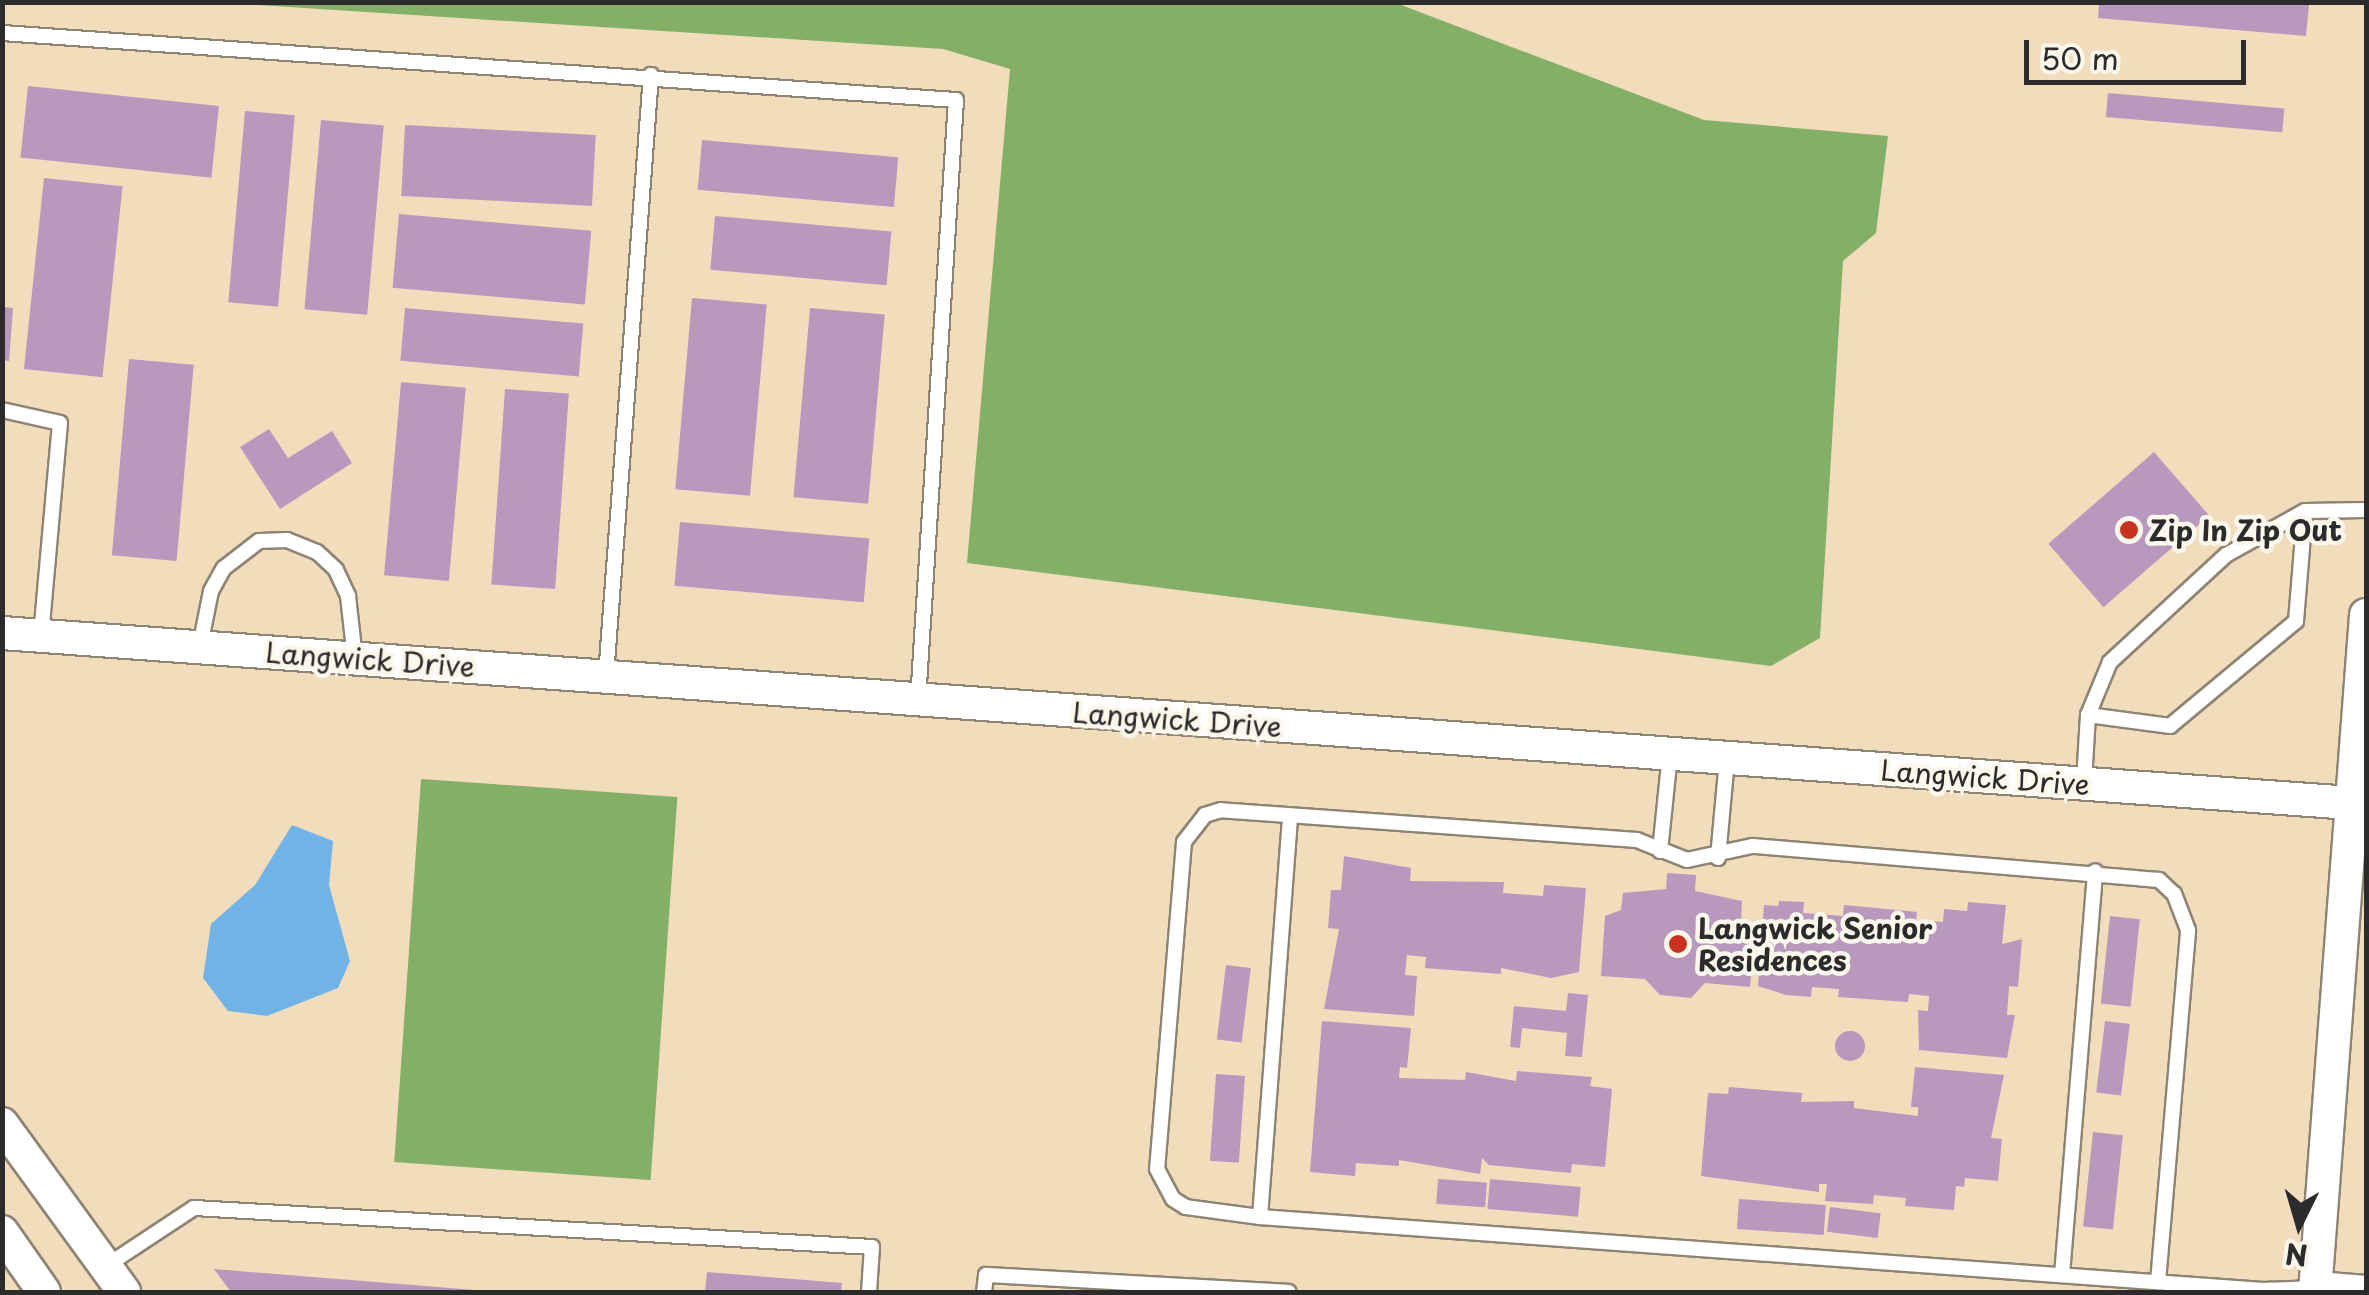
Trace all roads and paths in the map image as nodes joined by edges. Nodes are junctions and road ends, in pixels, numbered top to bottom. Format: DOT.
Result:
graph roads {
  1 [pos="2,32"];
  2 [pos="651,75"];
  3 [pos="2,410"];
  4 [pos="2366,510"];
  5 [pos="2305,511"];
  6 [pos="2366,615"];
  7 [pos="2,633"];
  8 [pos="40,634"];
  9 [pos="200,646"];
  10 [pos="355,659"];
  11 [pos="606,676"];
  12 [pos="918,700"];
  13 [pos="2088,714"];
  14 [pos="1670,754"];
  15 [pos="1727,758"];
  16 [pos="2084,784"];
  17 [pos="2359,803"];
  18 [pos="1290,816"];
  19 [pos="1660,851"];
  20 [pos="1718,858"];
  21 [pos="2095,870"];
  22 [pos="2,1124"];
  23 [pos="13,1155"];
  24 [pos="1260,1217"];
  25 [pos="2,1232"];
  26 [pos="2062,1275"];
  27 [pos="114,1280"];
  28 [pos="2158,1282"];
  29 [pos="2316,1290"];
  30 [pos="44,1292"];
  31 [pos="869,1292"];
  32 [pos="984,1292"];
  33 [pos="1289,1292"];
  34 [pos="2366,1292"];
  1 -- 2 [label="lane"];
  2 -- 11 [label="lane"];
  2 -- 12 [label="lane"];
  3 -- 8 [label="lane"];
  4 -- 5 [label="lane"];
  5 -- 13 [label="lane"];
  5 -- 13 [label="lane"];
  6 -- 17 [label="street"];
  7 -- 8 [label="street, Langwick Drive"];
  8 -- 9 [label="street, Langwick Drive"];
  9 -- 10 [label="street, Langwick Drive"];
  9 -- 10 [label="lane"];
  10 -- 11 [label="street, Langwick Drive"];
  11 -- 12 [label="street, Langwick Drive"];
  12 -- 14 [label="street, Langwick Drive"];
  13 -- 16 [label="lane"];
  14 -- 15 [label="street, Langwick Drive"];
  14 -- 19 [label="lane"];
  15 -- 16 [label="street, Langwick Drive"];
  15 -- 20 [label="lane"];
  16 -- 17 [label="street, Langwick Drive"];
  17 -- 29 [label="street"];
  18 -- 19 [label="lane"];
  18 -- 24 [label="lane"];
  18 -- 24 [label="lane"];
  19 -- 20 [label="lane"];
  20 -- 21 [label="lane"];
  21 -- 26 [label="lane"];
  21 -- 28 [label="lane"];
  22 -- 23 [label="street"];
  23 -- 27 [label="street"];
  24 -- 26 [label="lane"];
  25 -- 30 [label="street"];
  26 -- 28 [label="lane"];
  27 -- 31 [label="lane"];
  28 -- 29 [label="lane"];
  29 -- 34 [label="street"];
  32 -- 33 [label="lane"];
}
